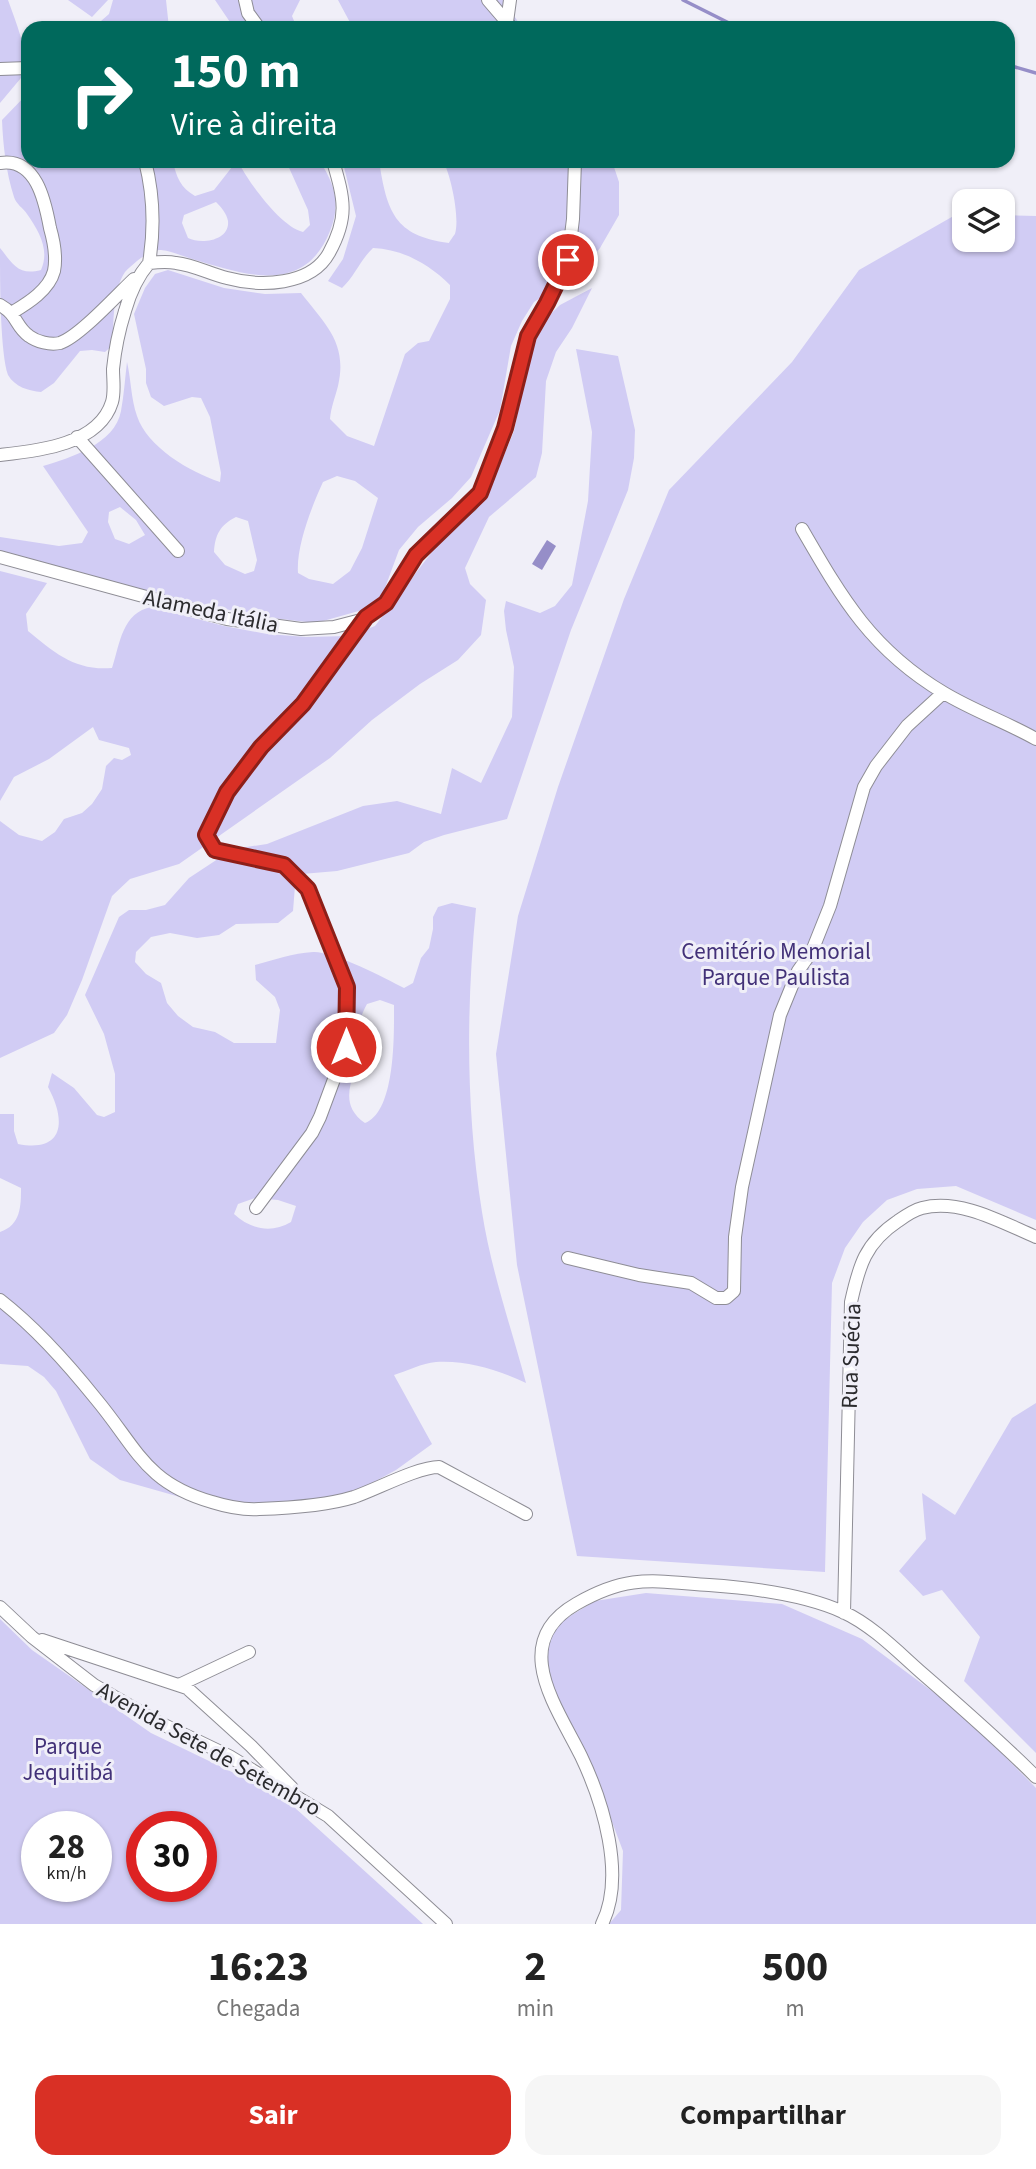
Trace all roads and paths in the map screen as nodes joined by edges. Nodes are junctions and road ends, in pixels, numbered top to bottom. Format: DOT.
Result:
graph roads {
  1 [pos="245,0"];
  2 [pos="488,0"];
  3 [pos="510,0"];
  4 [pos="254,21"];
  5 [pos="506,21"];
  6 [pos="509,21"];
  7 [pos="21,68"];
  8 [pos="0,69"];
  9 [pos="0,163"];
  10 [pos="21,168"];
  11 [pos="22,168"];
  12 [pos="147,168"];
  13 [pos="335,168"];
  14 [pos="575,168"];
  15 [pos="149,263"];
  16 [pos="139,274"];
  17 [pos="0,305"];
  18 [pos="13,312"];
  19 [pos="77,438"];
  20 [pos="0,455"];
  21 [pos="802,529"];
  22 [pos="178,551"];
  23 [pos="0,556"];
  24 [pos="366,617"];
  25 [pos="943,693"];
  26 [pos="1036,738"];
  27 [pos="256,1208"];
  28 [pos="1036,1237"];
  29 [pos="568,1258"];
  30 [pos="0,1300"];
  31 [pos="526,1514"];
  32 [pos="0,1607"];
  33 [pos="844,1613"];
  34 [pos="32,1637"];
  35 [pos="249,1652"];
  36 [pos="179,1685"];
  37 [pos="1036,1777"];
  38 [pos="304,1801"];
  39 [pos="446,1924"];
  40 [pos="602,1924"];
  1 -- 4 [label="street"];
  2 -- 5 [label="street"];
  3 -- 6 [label="street"];
  7 -- 8 [label="street"];
  9 -- 10 [label="street"];
  11 -- 18 [label="street"];
  12 -- 15 [label="street"];
  13 -- 15 [label="street"];
  14 -- 24 [label="street, Alameda Itália"];
  15 -- 16 [label="street"];
  16 -- 18 [label="street"];
  16 -- 19 [label="street"];
  17 -- 18 [label="street"];
  19 -- 20 [label="street"];
  19 -- 22 [label="street"];
  21 -- 25 [label="street"];
  23 -- 24 [label="street, Alameda Itália"];
  24 -- 27 [label="street"];
  25 -- 26 [label="street"];
  25 -- 29 [label="street"];
  28 -- 33 [label="street, Rua Suécia"];
  30 -- 31 [label="street"];
  32 -- 34 [label="street, Avenida Sete de Setembro"];
  33 -- 37 [label="street"];
  33 -- 40 [label="street"];
  34 -- 36 [label="street"];
  34 -- 38 [label="street, Avenida Sete de Setembro"];
  35 -- 36 [label="street"];
  36 -- 38 [label="street"];
  38 -- 39 [label="street, Avenida Sete de Setembro"];
}
